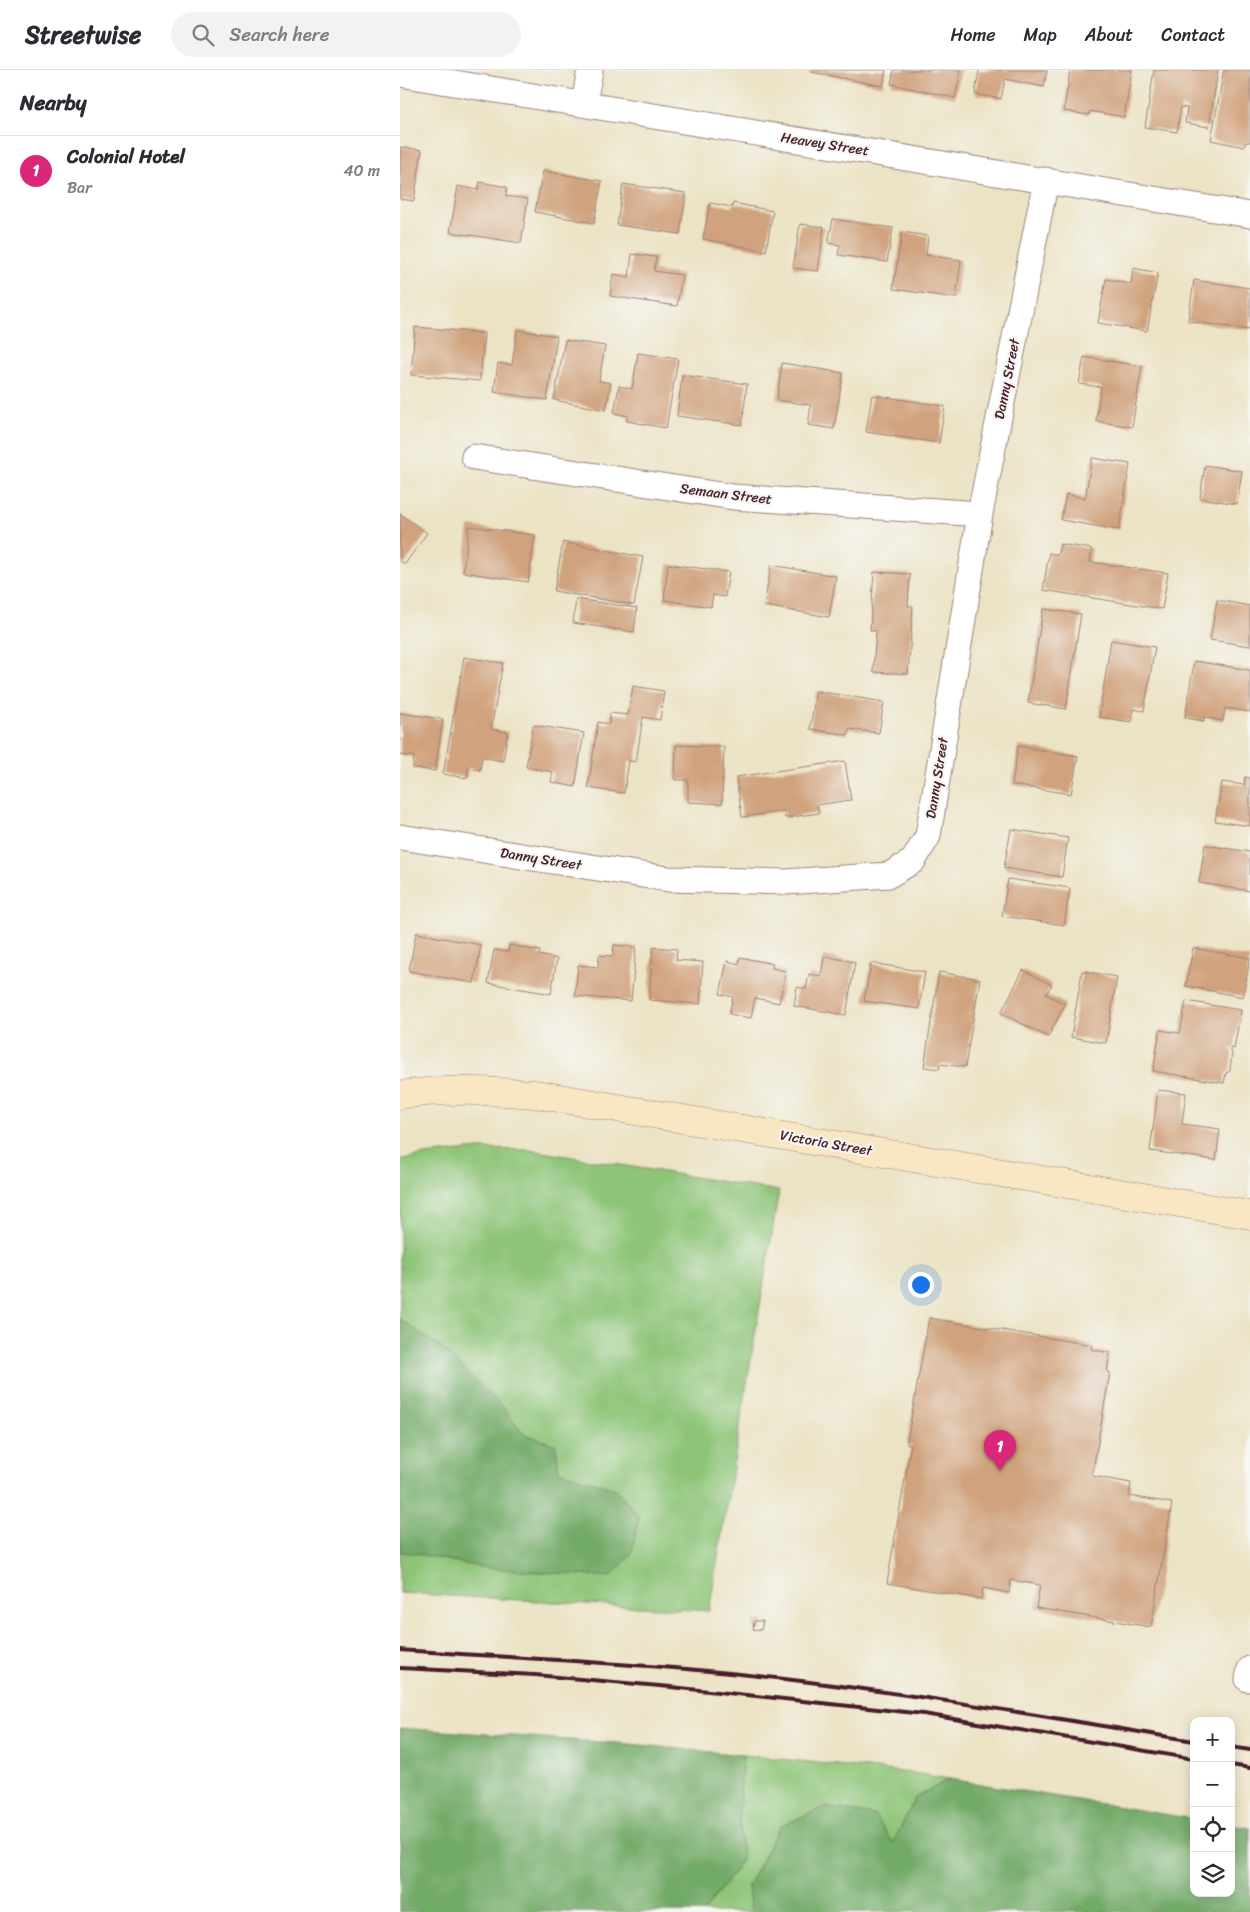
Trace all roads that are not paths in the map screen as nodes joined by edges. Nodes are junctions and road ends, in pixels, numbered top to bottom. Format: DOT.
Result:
graph roads {
  1 [pos="590,70"];
  2 [pos="400,74"];
  3 [pos="584,104"];
  4 [pos="1046,180"];
  5 [pos="1250,215"];
  6 [pos="474,457"];
  7 [pos="980,514"];
  8 [pos="400,837"];
  9 [pos="400,1095"];
  10 [pos="1250,1215"];
  1 -- 3 [label="street"];
  2 -- 3 [label="street, Heavey Street"];
  3 -- 4 [label="street, Heavey Street"];
  4 -- 5 [label="street, Heavey Street"];
  4 -- 7 [label="street, Danny Street"];
  6 -- 7 [label="street, Semaan Street"];
  7 -- 8 [label="street, Danny Street"];
  9 -- 10 [label="street, Victoria Street"];
}
